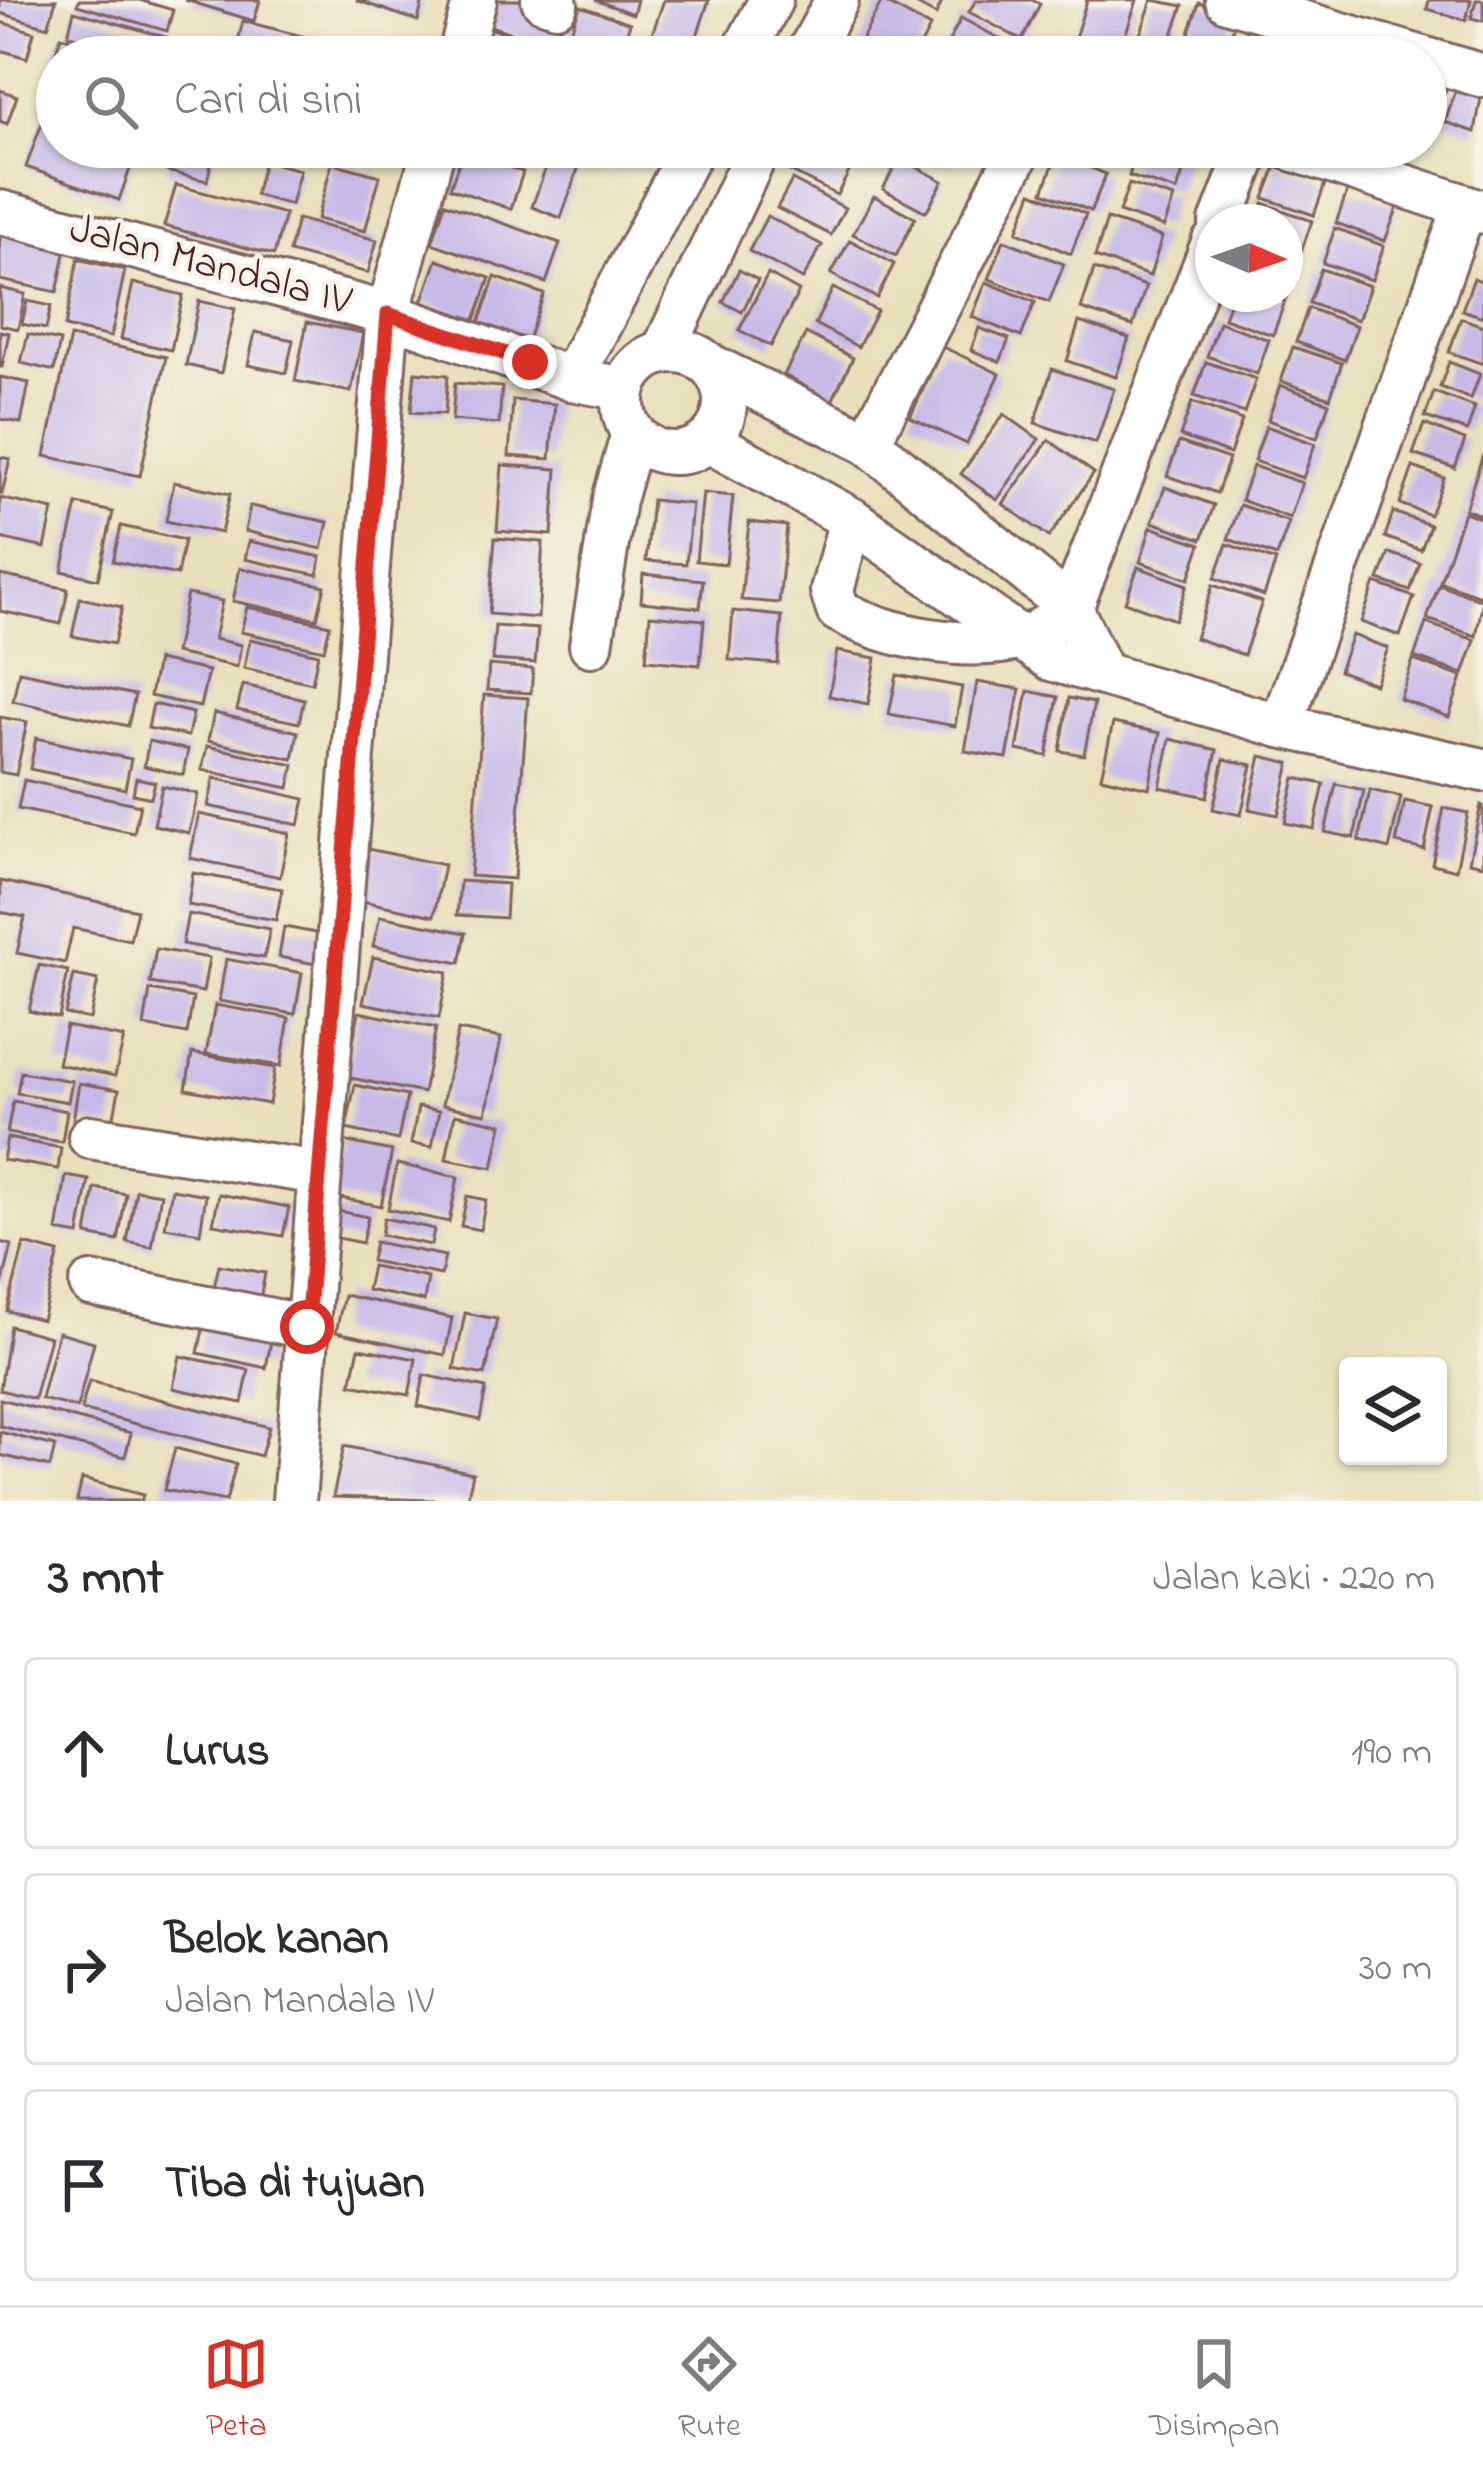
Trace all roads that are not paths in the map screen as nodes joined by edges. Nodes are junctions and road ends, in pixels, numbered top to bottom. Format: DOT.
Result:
graph roads {
  1 [pos="475,0"];
  2 [pos="771,0"];
  3 [pos="837,0"];
  4 [pos="1227,0"];
  5 [pos="465,36"];
  6 [pos="752,36"];
  7 [pos="817,36"];
  8 [pos="1349,36"];
  9 [pos="1447,65"];
  10 [pos="1483,76"];
  11 [pos="428,168"];
  12 [pos="682,168"];
  13 [pos="749,168"];
  14 [pos="1010,168"];
  15 [pos="1242,168"];
  16 [pos="1350,168"];
  17 [pos="1228,204"];
  18 [pos="1474,209"];
  19 [pos="0,212"];
  20 [pos="1195,289"];
  21 [pos="388,314"];
  22 [pos="663,352"];
  23 [pos="713,368"];
  24 [pos="571,379"];
  25 [pos="624,389"];
  26 [pos="633,433"];
  27 [pos="709,441"];
  28 [pos="868,443"];
  29 [pos="851,519"];
  30 [pos="1071,608"];
  31 [pos="1026,638"];
  32 [pos="591,645"];
  33 [pos="1102,674"];
  34 [pos="1281,726"];
  35 [pos="1483,770"];
  36 [pos="90,1137"];
  37 [pos="319,1173"];
  38 [pos="91,1284"];
  39 [pos="307,1327"];
  40 [pos="294,1501"];
  1 -- 5 [label="street"];
  2 -- 6 [label="street"];
  3 -- 7 [label="street"];
  4 -- 8 [label="street"];
  9 -- 10 [label="street"];
  11 -- 21 [label="street"];
  12 -- 24 [label="street"];
  13 -- 22 [label="street"];
  14 -- 28 [label="street"];
  15 -- 17 [label="street"];
  16 -- 18 [label="street"];
  18 -- 34 [label="street"];
  19 -- 21 [label="street, Jalan Mandala IV"];
  20 -- 30 [label="street"];
  21 -- 24 [label="street, Jalan Mandala IV"];
  21 -- 37 [label="street"];
  22 -- 23 [label="street"];
  22 -- 25 [label="street"];
  23 -- 27 [label="street"];
  23 -- 28 [label="street"];
  24 -- 25 [label="street, Jalan Mandala IV"];
  25 -- 26 [label="street"];
  26 -- 27 [label="street"];
  26 -- 32 [label="street"];
  27 -- 29 [label="street"];
  28 -- 30 [label="street"];
  29 -- 31 [label="street"];
  29 -- 31 [label="street"];
  30 -- 31 [label="street"];
  30 -- 33 [label="street"];
  31 -- 33 [label="street"];
  33 -- 34 [label="street"];
  34 -- 35 [label="street"];
  36 -- 37 [label="street"];
  37 -- 39 [label="street"];
  38 -- 39 [label="street"];
  39 -- 40 [label="street"];
}
